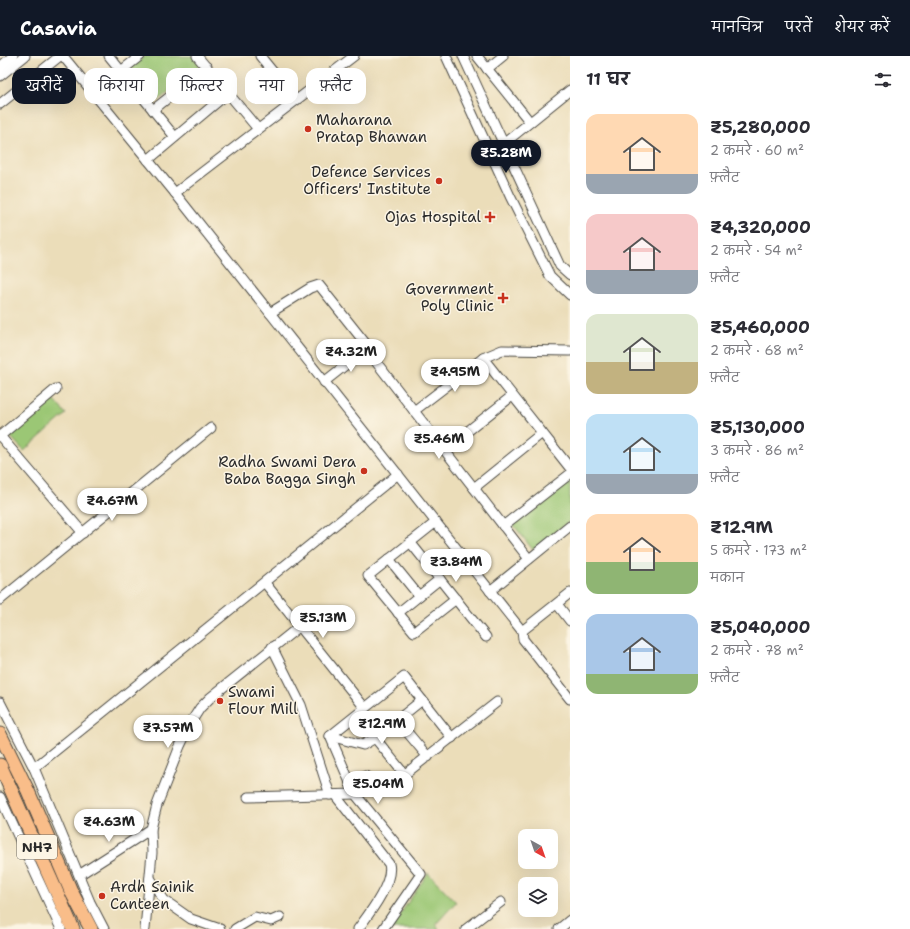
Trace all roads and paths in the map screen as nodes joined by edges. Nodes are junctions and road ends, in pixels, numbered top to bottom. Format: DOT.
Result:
graph roads {
  1 [pos="13,56"];
  2 [pos="25,56"];
  3 [pos="62,56"];
  4 [pos="109,56"];
  5 [pos="140,56"];
  6 [pos="198,56"];
  7 [pos="260,56"];
  8 [pos="354,56"];
  9 [pos="446,56"];
  10 [pos="462,56"];
  11 [pos="476,56"];
  12 [pos="503,56"];
  13 [pos="0,67"];
  14 [pos="207,67"];
  15 [pos="119,68"];
  16 [pos="126,68"];
  17 [pos="270,68"];
  18 [pos="487,69"];
  19 [pos="0,76"];
  20 [pos="569,92"];
  21 [pos="298,98"];
  22 [pos="0,104"];
  23 [pos="148,104"];
  24 [pos="215,104"];
  25 [pos="237,104"];
  26 [pos="291,104"];
  27 [pos="153,110"];
  28 [pos="530,122"];
  29 [pos="258,130"];
  30 [pos="175,137"];
  31 [pos="503,143"];
  32 [pos="491,154"];
  33 [pos="148,160"];
  34 [pos="175,193"];
  35 [pos="570,275"];
  36 [pos="570,295"];
  37 [pos="270,314"];
  38 [pos="366,349"];
  39 [pos="570,351"];
  40 [pos="482,358"];
  41 [pos="324,382"];
  42 [pos="56,389"];
  43 [pos="512,396"];
  44 [pos="414,411"];
  45 [pos="211,428"];
  46 [pos="542,433"];
  47 [pos="0,436"];
  48 [pos="444,450"];
  49 [pos="570,468"];
  50 [pos="398,474"];
  51 [pos="570,474"];
  52 [pos="474,488"];
  53 [pos="436,522"];
  54 [pos="503,526"];
  55 [pos="570,526"];
  56 [pos="83,532"];
  57 [pos="410,542"];
  58 [pos="389,559"];
  59 [pos="529,559"];
  60 [pos="440,579"];
  61 [pos="265,583"];
  62 [pos="490,591"];
  63 [pos="570,593"];
  64 [pos="419,596"];
  65 [pos="456,599"];
  66 [pos="0,600"];
  67 [pos="557,604"];
  68 [pos="398,613"];
  69 [pos="570,621"];
  70 [pos="300,626"];
  71 [pos="522,631"];
  72 [pos="486,637"];
  73 [pos="272,647"];
  74 [pos="570,699"];
  75 [pos="422,700"];
  76 [pos="0,702"];
  77 [pos="497,702"];
  78 [pos="365,708"];
  79 [pos="397,720"];
  80 [pos="0,734"];
  81 [pos="330,736"];
  82 [pos="375,738"];
  83 [pos="452,738"];
  84 [pos="428,757"];
  85 [pos="0,765"];
  86 [pos="34,768"];
  87 [pos="405,775"];
  88 [pos="350,784"];
  89 [pos="355,794"];
  90 [pos="332,795"];
  91 [pos="0,797"];
  92 [pos="248,797"];
  93 [pos="151,829"];
  94 [pos="79,875"];
  95 [pos="150,878"];
  96 [pos="501,902"];
  97 [pos="280,918"];
  98 [pos="570,920"];
  99 [pos="61,929"];
  100 [pos="73,929"];
  101 [pos="91,929"];
  102 [pos="104,929"];
  103 [pos="145,929"];
  104 [pos="220,929"];
  105 [pos="235,929"];
  106 [pos="358,929"];
  107 [pos="383,929"];
  108 [pos="466,929"];
  109 [pos="559,929"];
  1 -- 13 [label="street"];
  2 -- 19 [label="street"];
  3 -- 22 [label="street"];
  3 -- 33 [label="street"];
  4 -- 15 [label="street"];
  5 -- 16 [label="street"];
  6 -- 14 [label="street"];
  7 -- 17 [label="street"];
  8 -- 21 [label="street"];
  9 -- 32 [label="street"];
  10 -- 31 [label="street"];
  11 -- 18 [label="street"];
  12 -- 18 [label="street"];
  14 -- 27 [label="street"];
  18 -- 28 [label="street"];
  20 -- 28 [label="street"];
  23 -- 27 [label="street"];
  24 -- 30 [label="street"];
  25 -- 29 [label="street"];
  26 -- 29 [label="street"];
  27 -- 30 [label="street"];
  28 -- 31 [label="street"];
  29 -- 34 [label="street"];
  30 -- 33 [label="street"];
  31 -- 32 [label="street"];
  31 -- 35 [label="street"];
  32 -- 36 [label="street"];
  33 -- 34 [label="street"];
  34 -- 37 [label="street"];
  37 -- 38 [label="street"];
  37 -- 41 [label="street"];
  38 -- 41 [label="street"];
  38 -- 44 [label="street"];
  39 -- 40 [label="street"];
  40 -- 43 [label="street"];
  40 -- 44 [label="street"];
  41 -- 50 [label="street"];
  42 -- 47 [label="street"];
  43 -- 46 [label="street"];
  43 -- 48 [label="street"];
  44 -- 48 [label="street"];
  45 -- 56 [label="street"];
  46 -- 49 [label="street"];
  46 -- 52 [label="street"];
  47 -- 56 [label="street"];
  48 -- 52 [label="street"];
  50 -- 53 [label="street"];
  50 -- 61 [label="street"];
  51 -- 54 [label="street"];
  52 -- 54 [label="street"];
  53 -- 57 [label="street"];
  53 -- 62 [label="street"];
  54 -- 59 [label="street"];
  55 -- 59 [label="street"];
  56 -- 66 [label="street"];
  57 -- 58 [label="street"];
  57 -- 60 [label="street"];
  58 -- 64 [label="street"];
  58 -- 68 [label="street"];
  59 -- 62 [label="street"];
  60 -- 64 [label="street"];
  60 -- 65 [label="street"];
  61 -- 70 [label="street"];
  61 -- 86 [label="street"];
  62 -- 71 [label="street"];
  63 -- 67 [label="street"];
  64 -- 68 [label="street"];
  65 -- 68 [label="street"];
  65 -- 72 [label="street"];
  67 -- 69 [label="street"];
  67 -- 71 [label="street"];
  70 -- 73 [label="street"];
  70 -- 78 [label="street"];
  71 -- 74 [label="street"];
  73 -- 90 [label="street"];
  73 -- 93 [label="street"];
  75 -- 78 [label="street"];
  75 -- 79 [label="street"];
  75 -- 83 [label="street"];
  76 -- 86 [label="street"];
  77 -- 83 [label="street"];
  78 -- 81 [label="street"];
  79 -- 82 [label="street"];
  79 -- 84 [label="street"];
  80 -- 101 [label="highway, NH7"];
  81 -- 82 [label="street"];
  81 -- 88 [label="street"];
  82 -- 87 [label="street"];
  83 -- 84 [label="street"];
  84 -- 87 [label="street"];
  85 -- 100 [label="highway, NH7"];
  86 -- 94 [label="street"];
  87 -- 88 [label="street"];
  88 -- 89 [label="street"];
  89 -- 90 [label="street"];
  89 -- 107 [label="street"];
  90 -- 92 [label="street"];
  90 -- 106 [label="street"];
  91 -- 99 [label="street"];
  93 -- 94 [label="street"];
  93 -- 95 [label="street"];
  94 -- 102 [label="street"];
  95 -- 103 [label="street"];
  95 -- 104 [label="street"];
  96 -- 108 [label="street"];
  97 -- 105 [label="street"];
  98 -- 109 [label="street"];
}
